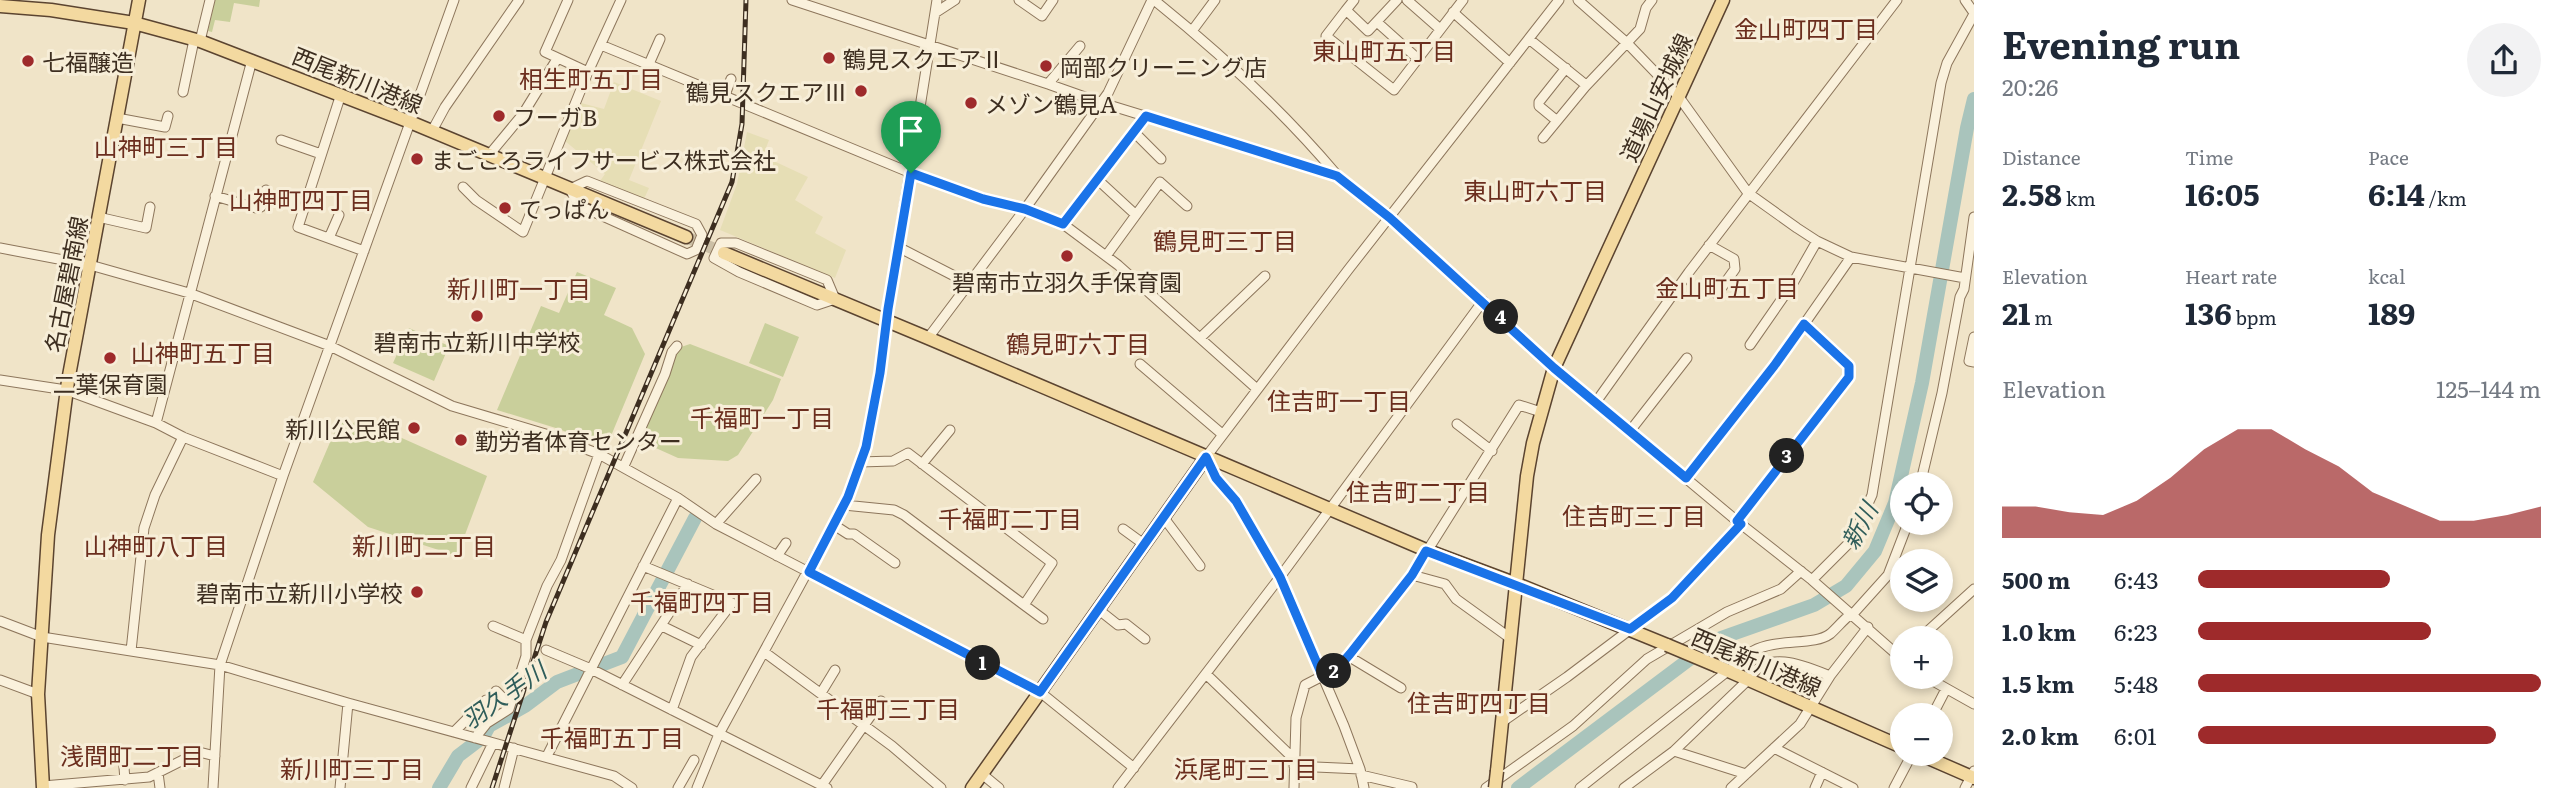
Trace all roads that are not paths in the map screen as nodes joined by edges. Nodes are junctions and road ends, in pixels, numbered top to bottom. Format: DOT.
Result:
graph roads {
  1 [pos="138,0"];
  2 [pos="210,0"];
  3 [pos="454,0"];
  4 [pos="519,0"];
  5 [pos="568,0"];
  6 [pos="621,0"];
  7 [pos="792,0"];
  8 [pos="937,0"];
  9 [pos="955,0"];
  10 [pos="1019,0"];
  11 [pos="1053,0"];
  12 [pos="1153,0"];
  13 [pos="1215,0"];
  14 [pos="1354,0"];
  15 [pos="1397,0"];
  16 [pos="1407,0"];
  17 [pos="1463,0"];
  18 [pos="1559,0"];
  19 [pos="1578,0"];
  20 [pos="1652,0"];
  21 [pos="1723,0"];
  22 [pos="1897,0"];
  23 [pos="1965,0"];
  24 [pos="0,6"];
  25 [pos="1346,10"];
  26 [pos="1453,12"];
  27 [pos="935,13"];
  28 [pos="1974,13"];
  29 [pos="134,23"];
  30 [pos="1377,23"];
  31 [pos="1440,29"];
  32 [pos="1192,31"];
  33 [pos="660,39"];
  34 [pos="1529,39"];
  35 [pos="197,41"];
  36 [pos="1628,44"];
  37 [pos="601,45"];
  38 [pos="930,46"];
  39 [pos="1080,46"];
  40 [pos="1417,58"];
  41 [pos="557,59"];
  42 [pos="252,60"];
  43 [pos="649,64"];
  44 [pos="1510,64"];
  45 [pos="1566,68"];
  46 [pos="588,72"];
  47 [pos="731,79"];
  48 [pos="1048,83"];
  49 [pos="1587,85"];
  50 [pos="183,92"];
  51 [pos="341,94"];
  52 [pos="725,95"];
  53 [pos="1679,97"];
  54 [pos="1099,102"];
  55 [pos="168,116"];
  56 [pos="1146,116"];
  57 [pos="117,118"];
  58 [pos="1556,120"];
  59 [pos="410,122"];
  60 [pos="432,131"];
  61 [pos="1134,132"];
  62 [pos="1543,138"];
  63 [pos="281,140"];
  64 [pos="321,154"];
  65 [pos="489,155"];
  66 [pos="1161,159"];
  67 [pos="911,173"];
  68 [pos="1337,176"];
  69 [pos="544,178"];
  70 [pos="1098,180"];
  71 [pos="463,187"];
  72 [pos="570,189"];
  73 [pos="266,190"];
  74 [pos="1748,193"];
  75 [pos="215,196"];
  76 [pos="1186,206"];
  77 [pos="150,207"];
  78 [pos="1025,209"];
  79 [pos="339,215"];
  80 [pos="1136,215"];
  81 [pos="98,217"];
  82 [pos="1390,218"];
  83 [pos="1974,218"];
  84 [pos="1063,224"];
  85 [pos="686,237"];
  86 [pos="328,238"];
  87 [pos="1817,241"];
  88 [pos="1709,245"];
  89 [pos="898,247"];
  90 [pos="0,248"];
  91 [pos="364,251"];
  92 [pos="724,253"];
  93 [pos="1105,256"];
  94 [pos="1851,257"];
  95 [pos="90,265"];
  96 [pos="1912,269"];
  97 [pos="1265,276"];
  98 [pos="1965,278"];
  99 [pos="968,283"];
  100 [pos="189,293"];
  101 [pos="1717,294"];
  102 [pos="835,299"];
  103 [pos="1483,301"];
  104 [pos="887,321"];
  105 [pos="1804,324"];
  106 [pos="1974,337"];
  107 [pos="928,338"];
  108 [pos="1200,338"];
  109 [pos="1751,345"];
  110 [pos="330,346"];
  111 [pos="677,346"];
  112 [pos="1687,358"];
  113 [pos="1974,362"];
  114 [pos="1140,364"];
  115 [pos="1554,368"];
  116 [pos="0,380"];
  117 [pos="1257,389"];
  118 [pos="66,390"];
  119 [pos="1596,402"];
  120 [pos="1541,412"];
  121 [pos="156,423"];
  122 [pos="1457,424"];
  123 [pos="950,430"];
  124 [pos="1630,431"];
  125 [pos="1222,434"];
  126 [pos="183,437"];
  127 [pos="1492,451"];
  128 [pos="599,454"];
  129 [pos="1206,457"];
  130 [pos="860,463"];
  131 [pos="922,464"];
  132 [pos="624,466"];
  133 [pos="1923,472"];
  134 [pos="284,477"];
  135 [pos="1686,478"];
  136 [pos="756,479"];
  137 [pos="678,498"];
  138 [pos="844,505"];
  139 [pos="1330,509"];
  140 [pos="1164,518"];
  141 [pos="1739,522"];
  142 [pos="716,524"];
  143 [pos="834,525"];
  144 [pos="1123,529"];
  145 [pos="1903,535"];
  146 [pos="786,543"];
  147 [pos="1145,545"];
  148 [pos="1426,551"];
  149 [pos="777,556"];
  150 [pos="895,563"];
  151 [pos="643,566"];
  152 [pos="1200,566"];
  153 [pos="1801,571"];
  154 [pos="809,572"];
  155 [pos="1412,575"];
  156 [pos="1280,577"];
  157 [pos="1812,580"];
  158 [pos="688,584"];
  159 [pos="1517,584"];
  160 [pos="1974,589"];
  161 [pos="1024,605"];
  162 [pos="1099,610"];
  163 [pos="1852,615"];
  164 [pos="1043,619"];
  165 [pos="0,621"];
  166 [pos="493,626"];
  167 [pos="662,626"];
  168 [pos="1933,626"];
  169 [pos="1868,627"];
  170 [pos="1630,629"];
  171 [pos="42,637"];
  172 [pos="1510,638"];
  173 [pos="1145,639"];
  174 [pos="526,640"];
  175 [pos="701,645"];
  176 [pos="1890,647"];
  177 [pos="131,650"];
  178 [pos="547,650"];
  179 [pos="764,652"];
  180 [pos="1350,654"];
  181 [pos="220,665"];
  182 [pos="1722,668"];
  183 [pos="591,669"];
  184 [pos="835,670"];
  185 [pos="1206,674"];
  186 [pos="1322,675"];
  187 [pos="1830,676"];
  188 [pos="0,680"];
  189 [pos="1749,680"];
  190 [pos="622,685"];
  191 [pos="1401,688"];
  192 [pos="1947,689"];
  193 [pos="496,691"];
  194 [pos="1040,692"];
  195 [pos="821,693"];
  196 [pos="38,694"];
  197 [pos="486,700"];
  198 [pos="881,701"];
  199 [pos="348,703"];
  200 [pos="1939,703"];
  201 [pos="1974,704"];
  202 [pos="510,705"];
  203 [pos="1810,706"];
  204 [pos="672,710"];
  205 [pos="1502,722"];
  206 [pos="865,725"];
  207 [pos="454,732"];
  208 [pos="719,734"];
  209 [pos="475,738"];
  210 [pos="1890,742"];
  211 [pos="493,743"];
  212 [pos="514,748"];
  213 [pos="1774,748"];
  214 [pos="1674,751"];
  215 [pos="123,755"];
  216 [pos="215,756"];
  217 [pos="547,756"];
  218 [pos="694,760"];
  219 [pos="1294,763"];
  220 [pos="1906,766"];
  221 [pos="1944,766"];
  222 [pos="1134,768"];
  223 [pos="1361,772"];
  224 [pos="1822,772"];
  225 [pos="158,773"];
  226 [pos="982,774"];
  227 [pos="1746,774"];
  228 [pos="1971,779"];
  229 [pos="125,780"];
  230 [pos="43,787"];
  231 [pos="824,787"];
  232 [pos="1412,787"];
  233 [pos="160,788"];
  234 [pos="214,788"];
  235 [pos="340,788"];
  236 [pos="471,788"];
  237 [pos="504,788"];
  238 [pos="632,788"];
  239 [pos="678,788"];
  240 [pos="697,788"];
  241 [pos="941,788"];
  242 [pos="972,788"];
  243 [pos="999,788"];
  244 [pos="1118,788"];
  245 [pos="1294,788"];
  246 [pos="1364,788"];
  247 [pos="1486,788"];
  248 [pos="1495,788"];
  249 [pos="1580,788"];
  250 [pos="1624,788"];
  251 [pos="1731,788"];
  252 [pos="1815,788"];
  253 [pos="1853,788"];
  254 [pos="1894,788"];
  1 -- 29 [label="main road, 名古屋碧南線"];
  2 -- 35 [label="street"];
  3 -- 59 [label="street"];
  4 -- 60 [label="street"];
  5 -- 41 [label="street"];
  6 -- 37 [label="street"];
  7 -- 38 [label="street"];
  8 -- 27 [label="street"];
  9 -- 27 [label="street"];
  10 -- 11 [label="street"];
  12 -- 32 [label="street"];
  12 -- 54 [label="street"];
  13 -- 32 [label="street"];
  14 -- 25 [label="street"];
  15 -- 30 [label="street"];
  16 -- 31 [label="street"];
  17 -- 26 [label="street"];
  18 -- 34 [label="street"];
  19 -- 36 [label="street"];
  20 -- 36 [label="street"];
  21 -- 53 [label="main road, 道場山安城線"];
  22 -- 74 [label="street"];
  23 -- 28 [label="street"];
  24 -- 29 [label="main road, 西尾新川港線"];
  25 -- 30 [label="street"];
  25 -- 40 [label="street"];
  26 -- 31 [label="street"];
  26 -- 44 [label="street"];
  27 -- 38 [label="street"];
  28 -- 96 [label="street"];
  29 -- 35 [label="main road, 西尾新川港線"];
  29 -- 57 [label="main road, 名古屋碧南線"];
  30 -- 40 [label="street"];
  31 -- 40 [label="street"];
  32 -- 68 [label="street"];
  33 -- 43 [label="street"];
  34 -- 44 [label="street"];
  34 -- 45 [label="street"];
  35 -- 42 [label="main road, 西尾新川港線"];
  35 -- 50 [label="street"];
  36 -- 49 [label="street"];
  36 -- 53 [label="street"];
  37 -- 43 [label="street"];
  37 -- 46 [label="street"];
  38 -- 48 [label="street"];
  38 -- 67 [label="street"];
  39 -- 48 [label="street"];
  41 -- 46 [label="street"];
  41 -- 65 [label="street"];
  42 -- 51 [label="main road, 西尾新川港線"];
  42 -- 75 [label="street"];
  43 -- 52 [label="street"];
  44 -- 82 [label="street"];
  45 -- 49 [label="street"];
  45 -- 58 [label="street"];
  46 -- 69 [label="street"];
  47 -- 52 [label="street"];
  48 -- 54 [label="street"];
  49 -- 58 [label="street"];
  51 -- 59 [label="main road, 西尾新川港線"];
  51 -- 64 [label="street"];
  52 -- 67 [label="street"];
  53 -- 74 [label="street"];
  53 -- 115 [label="main road, 道場山安城線"];
  54 -- 56 [label="street"];
  54 -- 78 [label="street"];
  55 -- 57 [label="street"];
  56 -- 61 [label="street"];
  56 -- 68 [label="street"];
  57 -- 81 [label="main road, 名古屋碧南線"];
  58 -- 62 [label="street"];
  59 -- 60 [label="main road, 西尾新川港線"];
  59 -- 91 [label="street"];
  60 -- 65 [label="main road, 西尾新川港線"];
  61 -- 66 [label="street"];
  61 -- 70 [label="street"];
  63 -- 64 [label="street"];
  64 -- 86 [label="street"];
  65 -- 69 [label="main road, 西尾新川港線"];
  67 -- 78 [label="street"];
  67 -- 89 [label="street"];
  68 -- 82 [label="street"];
  69 -- 71 [label="street"];
  69 -- 72 [label="main road, 西尾新川港線"];
  70 -- 80 [label="street"];
  70 -- 84 [label="street"];
  72 -- 72 [label="street"];
  72 -- 85 [label="main road, 西尾新川港線"];
  73 -- 75 [label="street"];
  74 -- 87 [label="street"];
  74 -- 88 [label="street"];
  75 -- 100 [label="street"];
  76 -- 80 [label="street"];
  77 -- 81 [label="street"];
  78 -- 84 [label="street"];
  78 -- 99 [label="street"];
  79 -- 86 [label="street"];
  80 -- 93 [label="street"];
  81 -- 95 [label="main road, 名古屋碧南線"];
  82 -- 103 [label="street"];
  82 -- 117 [label="street"];
  83 -- 98 [label="street"];
  84 -- 93 [label="street"];
  86 -- 91 [label="street"];
  87 -- 94 [label="street"];
  87 -- 109 [label="street"];
  88 -- 101 [label="street"];
  88 -- 119 [label="street"];
  89 -- 99 [label="street"];
  89 -- 104 [label="street"];
  90 -- 95 [label="street"];
  91 -- 110 [label="street"];
  92 -- 102 [label="main road"];
  93 -- 108 [label="street"];
  94 -- 96 [label="street"];
  94 -- 105 [label="street"];
  95 -- 100 [label="street"];
  95 -- 118 [label="main road, 名古屋碧南線"];
  96 -- 98 [label="street"];
  96 -- 157 [label="street"];
  97 -- 108 [label="street"];
  98 -- 133 [label="street"];
  99 -- 107 [label="street"];
  100 -- 110 [label="street"];
  100 -- 121 [label="street"];
  102 -- 102 [label="street"];
  102 -- 104 [label="main road"];
  103 -- 115 [label="street"];
  103 -- 139 [label="street"];
  104 -- 107 [label="main road"];
  104 -- 130 [label="street"];
  105 -- 135 [label="street"];
  105 -- 141 [label="street"];
  106 -- 113 [label="street"];
  107 -- 129 [label="main road"];
  108 -- 117 [label="street"];
  110 -- 128 [label="street"];
  110 -- 134 [label="street"];
  111 -- 132 [label="street"];
  112 -- 124 [label="street"];
  114 -- 125 [label="street"];
  115 -- 119 [label="street"];
  115 -- 120 [label="main road, 道場山安城線"];
  116 -- 118 [label="street"];
  117 -- 125 [label="street"];
  118 -- 121 [label="street"];
  118 -- 171 [label="main road, 名古屋碧南線"];
  119 -- 124 [label="street"];
  120 -- 127 [label="street"];
  120 -- 159 [label="main road, 道場山安城線"];
  121 -- 126 [label="street"];
  122 -- 127 [label="street"];
  123 -- 131 [label="street"];
  124 -- 135 [label="street"];
  125 -- 129 [label="street"];
  126 -- 134 [label="street"];
  126 -- 177 [label="street"];
  127 -- 148 [label="street"];
  128 -- 132 [label="street"];
  128 -- 174 [label="street"];
  129 -- 139 [label="main road"];
  129 -- 140 [label="main road"];
  129 -- 156 [label="street"];
  130 -- 131 [label="street"];
  130 -- 138 [label="street"];
  131 -- 161 [label="street"];
  132 -- 137 [label="street"];
  134 -- 181 [label="street"];
  135 -- 141 [label="street"];
  136 -- 142 [label="street"];
  137 -- 142 [label="street"];
  137 -- 151 [label="street"];
  138 -- 143 [label="street"];
  138 -- 161 [label="street"];
  139 -- 148 [label="main road"];
  139 -- 156 [label="street"];
  140 -- 147 [label="main road"];
  140 -- 152 [label="street"];
  141 -- 153 [label="street"];
  141 -- 170 [label="street"];
  142 -- 149 [label="street"];
  143 -- 150 [label="street"];
  143 -- 154 [label="street"];
  144 -- 147 [label="street"];
  145 -- 163 [label="street"];
  146 -- 149 [label="street"];
  147 -- 162 [label="main road"];
  148 -- 155 [label="street"];
  148 -- 159 [label="main road"];
  149 -- 154 [label="street"];
  151 -- 158 [label="street"];
  151 -- 183 [label="street"];
  153 -- 157 [label="street"];
  153 -- 247 [label="street"];
  154 -- 179 [label="street"];
  154 -- 194 [label="street"];
  155 -- 172 [label="street"];
  155 -- 180 [label="street"];
  156 -- 185 [label="street"];
  156 -- 186 [label="street"];
  157 -- 163 [label="street"];
  158 -- 167 [label="street"];
  158 -- 175 [label="street"];
  159 -- 170 [label="main road, 西尾新川港線"];
  159 -- 172 [label="main road, 道場山安城線"];
  160 -- 168 [label="street"];
  161 -- 164 [label="street"];
  162 -- 173 [label="street"];
  162 -- 194 [label="main road"];
  163 -- 169 [label="street"];
  163 -- 182 [label="street"];
  165 -- 171 [label="street"];
  166 -- 174 [label="street"];
  167 -- 175 [label="street"];
  167 -- 190 [label="street"];
  169 -- 176 [label="street"];
  169 -- 187 [label="street"];
  170 -- 182 [label="main road, 西尾新川港線, bridge"];
  170 -- 205 [label="street"];
  171 -- 177 [label="street"];
  171 -- 196 [label="main road, 名古屋碧南線"];
  172 -- 205 [label="main road, 道場山安城線"];
  174 -- 202 [label="street"];
  175 -- 204 [label="street"];
  177 -- 181 [label="street"];
  178 -- 183 [label="street"];
  179 -- 195 [label="street"];
  179 -- 208 [label="street"];
  180 -- 186 [label="street"];
  180 -- 191 [label="street"];
  181 -- 199 [label="street"];
  181 -- 216 [label="street"];
  182 -- 189 [label="main road, 西尾新川港線"];
  182 -- 249 [label="street"];
  183 -- 190 [label="street"];
  183 -- 217 [label="street"];
  184 -- 195 [label="street"];
  185 -- 219 [label="street"];
  185 -- 222 [label="street"];
  186 -- 219 [label="street"];
  186 -- 223 [label="street"];
  187 -- 189 [label="street"];
  187 -- 203 [label="street"];
  188 -- 196 [label="street"];
  189 -- 203 [label="main road, 西尾新川港線"];
  189 -- 214 [label="street"];
  190 -- 204 [label="street"];
  192 -- 200 [label="street"];
  192 -- 201 [label="street"];
  193 -- 202 [label="street"];
  194 -- 222 [label="street"];
  194 -- 226 [label="main road"];
  195 -- 206 [label="street"];
  196 -- 230 [label="main road, 名古屋碧南線"];
  197 -- 207 [label="street"];
  198 -- 206 [label="street"];
  199 -- 207 [label="street"];
  199 -- 235 [label="street"];
  202 -- 209 [label="street"];
  203 -- 210 [label="main road, 西尾新川港線"];
  203 -- 213 [label="street"];
  204 -- 208 [label="street"];
  205 -- 248 [label="main road, 道場山安城線, bridge"];
  206 -- 231 [label="street"];
  206 -- 241 [label="street"];
  207 -- 209 [label="street"];
  208 -- 231 [label="street"];
  208 -- 240 [label="street"];
  209 -- 211 [label="street"];
  211 -- 212 [label="street"];
  211 -- 236 [label="street"];
  212 -- 217 [label="street"];
  212 -- 237 [label="street"];
  213 -- 224 [label="street"];
  213 -- 227 [label="street"];
  214 -- 227 [label="street"];
  214 -- 250 [label="street"];
  215 -- 229 [label="street"];
  216 -- 225 [label="street"];
  216 -- 234 [label="street"];
  217 -- 238 [label="street"];
  218 -- 239 [label="street"];
  219 -- 223 [label="street"];
  219 -- 245 [label="street"];
  220 -- 254 [label="street"];
  221 -- 228 [label="main road"];
  222 -- 244 [label="street"];
  223 -- 232 [label="street"];
  223 -- 246 [label="street"];
  224 -- 252 [label="street"];
  224 -- 253 [label="street"];
  225 -- 229 [label="street"];
  225 -- 233 [label="street"];
  226 -- 242 [label="main road"];
  226 -- 243 [label="street"];
  227 -- 251 [label="street"];
  229 -- 230 [label="street"];
}
